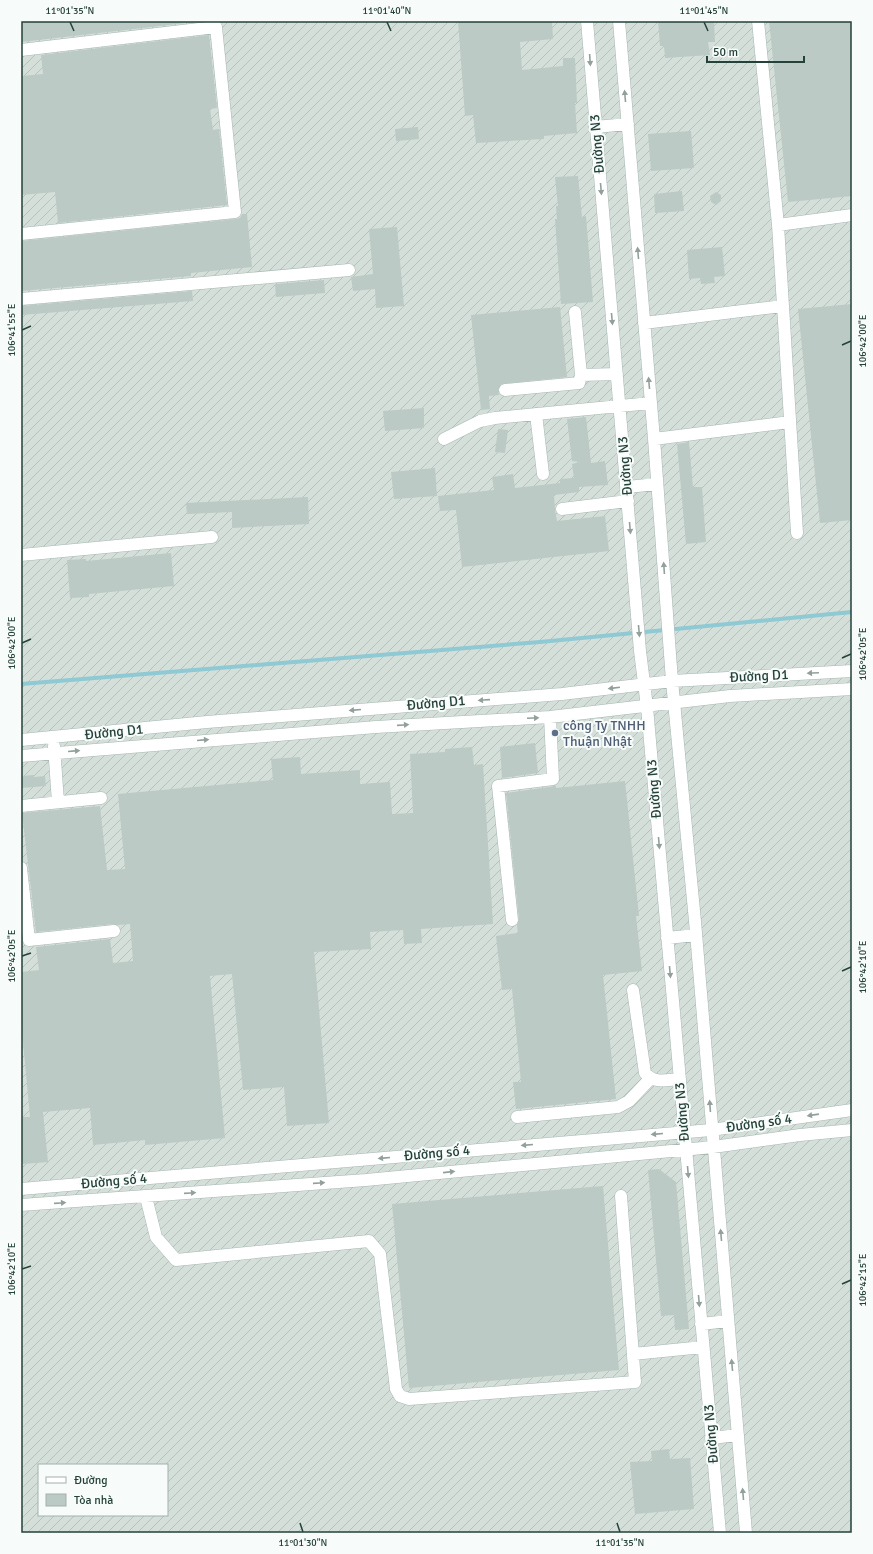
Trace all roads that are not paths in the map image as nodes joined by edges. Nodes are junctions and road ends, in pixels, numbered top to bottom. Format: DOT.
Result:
graph roads {
  1 [pos="587,21"];
  2 [pos="619,21"];
  3 [pos="758,21"];
  4 [pos="21,50"];
  5 [pos="628,124"];
  6 [pos="595,127"];
  7 [pos="852,215"];
  8 [pos="778,225"];
  9 [pos="21,234"];
  10 [pos="349,270"];
  11 [pos="21,299"];
  12 [pos="783,306"];
  13 [pos="575,312"];
  14 [pos="644,323"];
  15 [pos="581,374"];
  16 [pos="617,374"];
  17 [pos="505,390"];
  18 [pos="651,403"];
  19 [pos="620,406"];
  20 [pos="536,414"];
  21 [pos="790,422"];
  22 [pos="444,439"];
  23 [pos="654,439"];
  24 [pos="543,474"];
  25 [pos="657,484"];
  26 [pos="627,487"];
  27 [pos="628,501"];
  28 [pos="562,509"];
  29 [pos="797,533"];
  30 [pos="212,537"];
  31 [pos="21,555"];
  32 [pos="852,671"];
  33 [pos="672,681"];
  34 [pos="643,684"];
  35 [pos="852,689"];
  36 [pos="674,702"];
  37 [pos="647,707"];
  38 [pos="374,708"];
  39 [pos="550,717"];
  40 [pos="376,727"];
  41 [pos="53,738"];
  42 [pos="21,740"];
  43 [pos="54,753"];
  44 [pos="21,756"];
  45 [pos="101,798"];
  46 [pos="58,802"];
  47 [pos="21,806"];
  48 [pos="21,868"];
  49 [pos="512,920"];
  50 [pos="114,931"];
  51 [pos="696,935"];
  52 [pos="667,938"];
  53 [pos="634,990"];
  54 [pos="650,1079"];
  55 [pos="680,1079"];
  56 [pos="852,1110"];
  57 [pos="517,1118"];
  58 [pos="711,1130"];
  59 [pos="852,1130"];
  60 [pos="684,1131"];
  61 [pos="713,1147"];
  62 [pos="686,1149"];
  63 [pos="252,1169"];
  64 [pos="106,1181"];
  65 [pos="253,1188"];
  66 [pos="21,1189"];
  67 [pos="621,1196"];
  68 [pos="146,1197"];
  69 [pos="107,1199"];
  70 [pos="21,1205"];
  71 [pos="728,1321"];
  72 [pos="701,1324"];
  73 [pos="703,1347"];
  74 [pos="633,1354"];
  75 [pos="738,1435"];
  76 [pos="711,1438"];
  77 [pos="720,1533"];
  78 [pos="746,1533"];
  1 -- 6 [label="street, Đường N3, one-way"];
  5 -- 2 [label="street, Đường N3, one-way"];
  3 -- 8 [label="street"];
  4 -- 9 [label="street"];
  5 -- 6 [label="street"];
  14 -- 5 [label="street, Đường N3, one-way"];
  6 -- 16 [label="street, Đường N3, one-way"];
  7 -- 8 [label="street"];
  8 -- 12 [label="street"];
  10 -- 11 [label="street"];
  12 -- 14 [label="street"];
  12 -- 21 [label="street"];
  13 -- 15 [label="street"];
  18 -- 14 [label="street, Đường N3, one-way"];
  15 -- 16 [label="street"];
  15 -- 17 [label="street"];
  16 -- 19 [label="street, Đường N3"];
  18 -- 19 [label="street"];
  18 -- 23 [label="street, Đường N3"];
  19 -- 20 [label="street"];
  19 -- 26 [label="street, Đường N3"];
  20 -- 22 [label="street"];
  20 -- 24 [label="street"];
  21 -- 23 [label="street"];
  21 -- 29 [label="street"];
  23 -- 25 [label="street, Đường N3"];
  25 -- 26 [label="street"];
  33 -- 25 [label="street, Đường N3, one-way"];
  26 -- 27 [label="street, Đường N3"];
  27 -- 28 [label="street"];
  27 -- 34 [label="street, Đường N3, one-way"];
  30 -- 31 [label="street"];
  32 -- 33 [label="street, Đường D1, one-way"];
  33 -- 34 [label="street, Đường D1"];
  33 -- 36 [label="street, Đường N3"];
  34 -- 37 [label="street, Đường N3"];
  34 -- 38 [label="street, Đường D1, one-way"];
  35 -- 36 [label="street, Đường D1"];
  36 -- 37 [label="street, Đường D1"];
  36 -- 51 [label="street, Đường N3"];
  37 -- 39 [label="street, Đường D1"];
  37 -- 52 [label="street, Đường N3, one-way"];
  38 -- 40 [label="street"];
  38 -- 41 [label="street, Đường D1, one-way"];
  40 -- 39 [label="street, Đường D1, one-way"];
  39 -- 49 [label="street"];
  43 -- 40 [label="street, Đường D1, one-way"];
  41 -- 42 [label="street, Đường D1"];
  41 -- 43 [label="street"];
  43 -- 44 [label="street, Đường D1"];
  43 -- 46 [label="street"];
  45 -- 46 [label="street"];
  46 -- 47 [label="street"];
  48 -- 50 [label="street"];
  51 -- 52 [label="street"];
  58 -- 51 [label="street, Đường N3, one-way"];
  52 -- 55 [label="street, Đường N3, one-way"];
  53 -- 54 [label="street"];
  54 -- 55 [label="street"];
  54 -- 57 [label="street"];
  55 -- 60 [label="street, Đường N3"];
  56 -- 58 [label="street, Đường số 4, one-way"];
  58 -- 60 [label="street, Đường số 4"];
  58 -- 61 [label="street, Đường N3"];
  59 -- 61 [label="street, Đường số 4"];
  60 -- 62 [label="street, Đường N3"];
  60 -- 63 [label="street, Đường số 4, one-way"];
  61 -- 62 [label="street, Đường số 4"];
  71 -- 61 [label="street, Đường N3, one-way"];
  65 -- 62 [label="street, Đường số 4, one-way"];
  62 -- 72 [label="street, Đường N3, one-way"];
  63 -- 64 [label="street, Đường số 4"];
  63 -- 65 [label="street"];
  64 -- 66 [label="street, Đường số 4"];
  64 -- 69 [label="street"];
  68 -- 65 [label="street, Đường số 4, one-way"];
  67 -- 74 [label="street"];
  68 -- 69 [label="street, Đường số 4"];
  68 -- 74 [label="street"];
  70 -- 69 [label="street, Đường số 4, one-way"];
  71 -- 72 [label="street"];
  75 -- 71 [label="street, Đường N3, one-way"];
  72 -- 73 [label="street, Đường N3"];
  73 -- 74 [label="street"];
  73 -- 76 [label="street, Đường N3"];
  75 -- 76 [label="street"];
  78 -- 75 [label="street, Đường N3, one-way"];
  76 -- 77 [label="street, Đường N3"];
}
